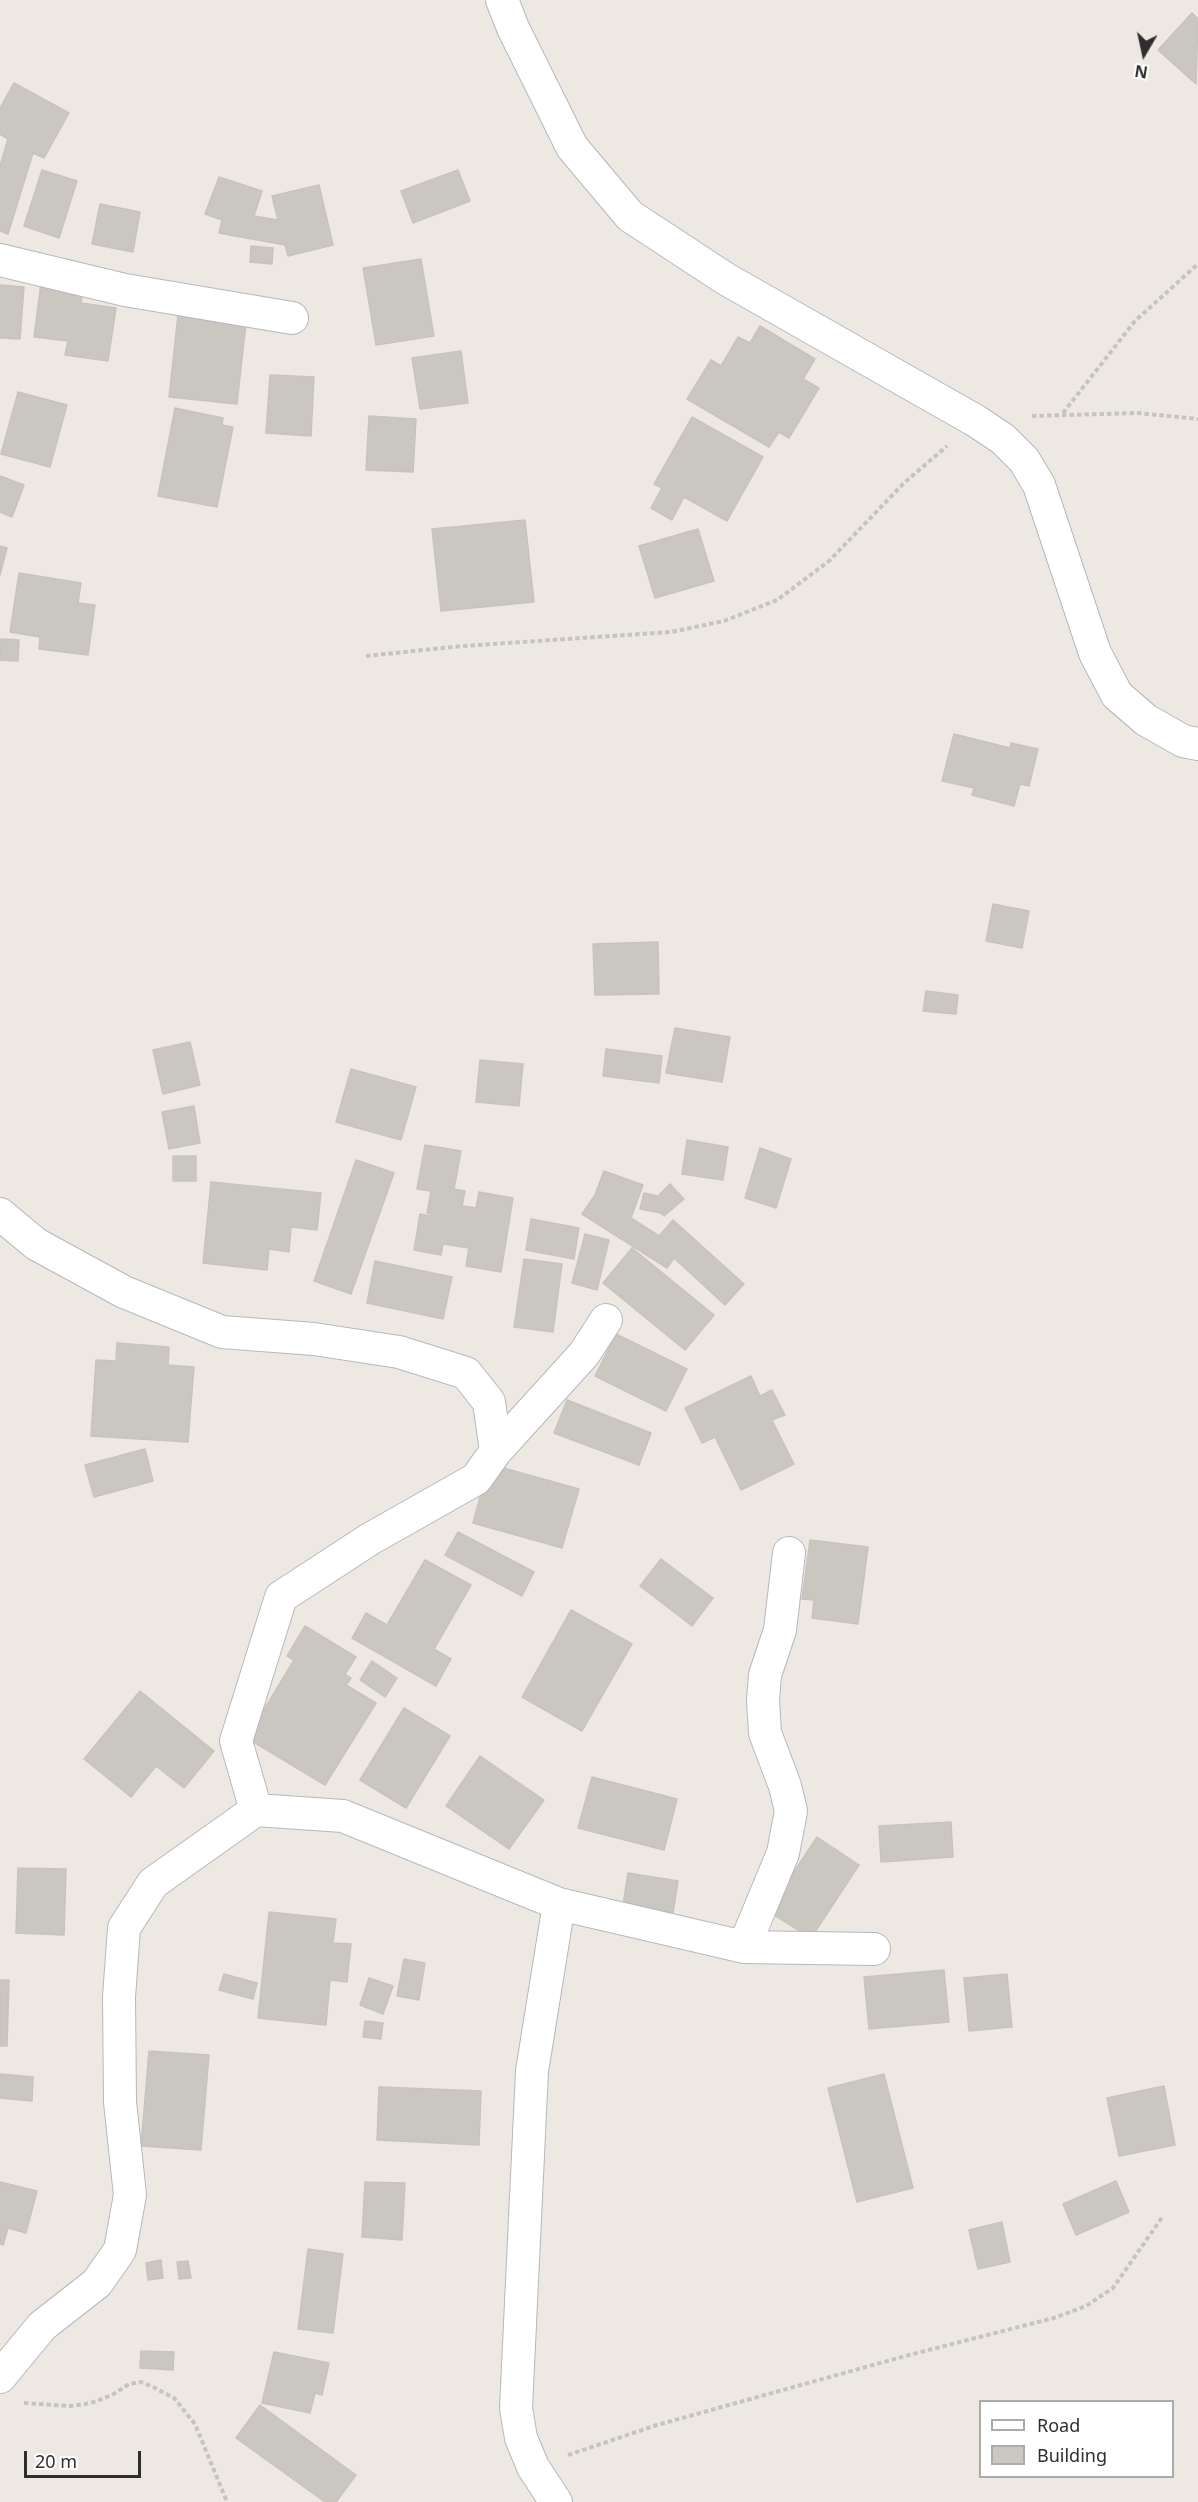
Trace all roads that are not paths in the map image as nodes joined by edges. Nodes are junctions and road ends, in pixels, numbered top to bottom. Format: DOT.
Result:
graph roads {
  1 [pos="502,0"];
  2 [pos="0,260"];
  3 [pos="292,318"];
  4 [pos="1198,744"];
  5 [pos="0,1214"];
  6 [pos="606,1320"];
  7 [pos="496,1451"];
  8 [pos="789,1553"];
  9 [pos="256,1810"];
  10 [pos="559,1904"];
  11 [pos="744,1947"];
  12 [pos="874,1949"];
  13 [pos="0,2377"];
  14 [pos="556,2502"];
  1 -- 4 [label="street"];
  2 -- 3 [label="street"];
  5 -- 7 [label="street"];
  6 -- 7 [label="street"];
  7 -- 9 [label="street"];
  8 -- 11 [label="street"];
  9 -- 10 [label="street"];
  9 -- 13 [label="street"];
  10 -- 11 [label="street"];
  10 -- 14 [label="street"];
  11 -- 12 [label="street"];
}
